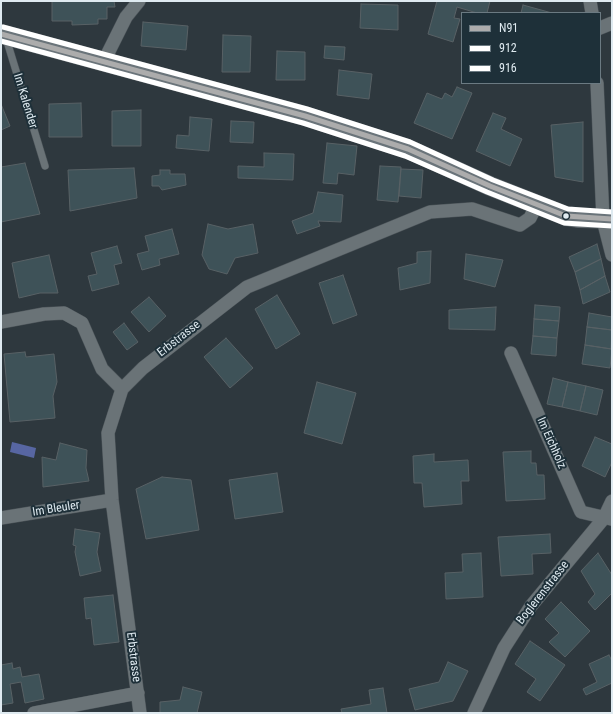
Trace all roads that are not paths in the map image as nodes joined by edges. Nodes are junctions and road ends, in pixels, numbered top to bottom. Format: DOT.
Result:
graph roads {
  1 [pos="139,1"];
  2 [pos="590,1"];
  3 [pos="592,12"];
  4 [pos="612,23"];
  5 [pos="601,28"];
  6 [pos="3,35"];
  7 [pos="104,61"];
  8 [pos="597,84"];
  9 [pos="45,166"];
  10 [pos="537,204"];
  11 [pos="608,219"];
  12 [pos="612,255"];
  13 [pos="1,322"];
  14 [pos="511,353"];
  15 [pos="122,390"];
  16 [pos="112,500"];
  17 [pos="612,501"];
  18 [pos="1,518"];
  19 [pos="608,518"];
  20 [pos="138,693"];
  21 [pos="34,713"];
  22 [pos="140,713"];
  23 [pos="474,713"];
  1 -- 7 [label="street"];
  2 -- 3 [label="street"];
  4 -- 5 [label="street"];
  6 -- 7 [label="main road"];
  6 -- 9 [label="lane, Im Kalender"];
  7 -- 10 [label="main road"];
  8 -- 11 [label="street"];
  10 -- 11 [label="main road"];
  10 -- 15 [label="street, Erbstrasse"];
  11 -- 12 [label="street"];
  13 -- 15 [label="street"];
  14 -- 19 [label="street, Im Eichholz"];
  15 -- 16 [label="street, Erbstrasse"];
  16 -- 18 [label="street, Im Bleuler"];
  16 -- 20 [label="street, Erbstrasse"];
  17 -- 19 [label="street, Boglerenstrasse"];
  19 -- 23 [label="street, Boglerenstrasse"];
  20 -- 21 [label="street"];
  20 -- 22 [label="street, Erbstrasse"];
}
